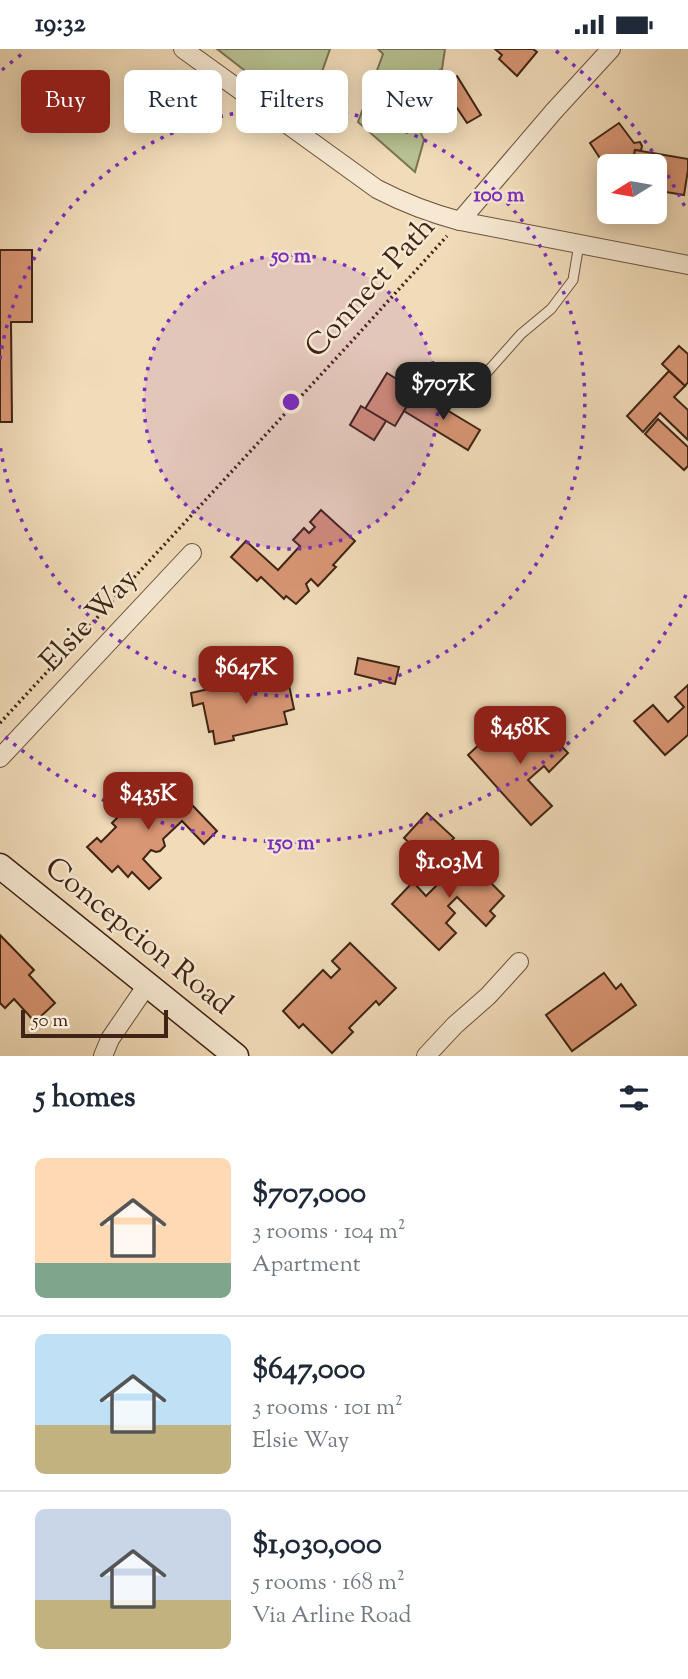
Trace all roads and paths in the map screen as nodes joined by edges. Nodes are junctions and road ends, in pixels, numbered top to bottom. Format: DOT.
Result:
graph roads {
  1 [pos="183,49"];
  2 [pos="611,49"];
  3 [pos="460,221"];
  4 [pos="579,244"];
  5 [pos="688,265"];
  6 [pos="466,396"];
  7 [pos="192,553"];
  8 [pos="0,723"];
  9 [pos="0,758"];
  10 [pos="0,866"];
  11 [pos="519,963"];
  12 [pos="147,985"];
  13 [pos="103,1056"];
  14 [pos="236,1056"];
  15 [pos="426,1056"];
  1 -- 3 [label="street"];
  2 -- 3 [label="street"];
  3 -- 4 [label="street"];
  3 -- 8 [label="path, Connect Path"];
  4 -- 5 [label="street"];
  4 -- 6 [label="lane"];
  7 -- 9 [label="street, Elsie Way"];
  10 -- 12 [label="street, Concepcion Road"];
  11 -- 15 [label="street"];
  12 -- 13 [label="street"];
  12 -- 14 [label="street, Concepcion Road"];
}
